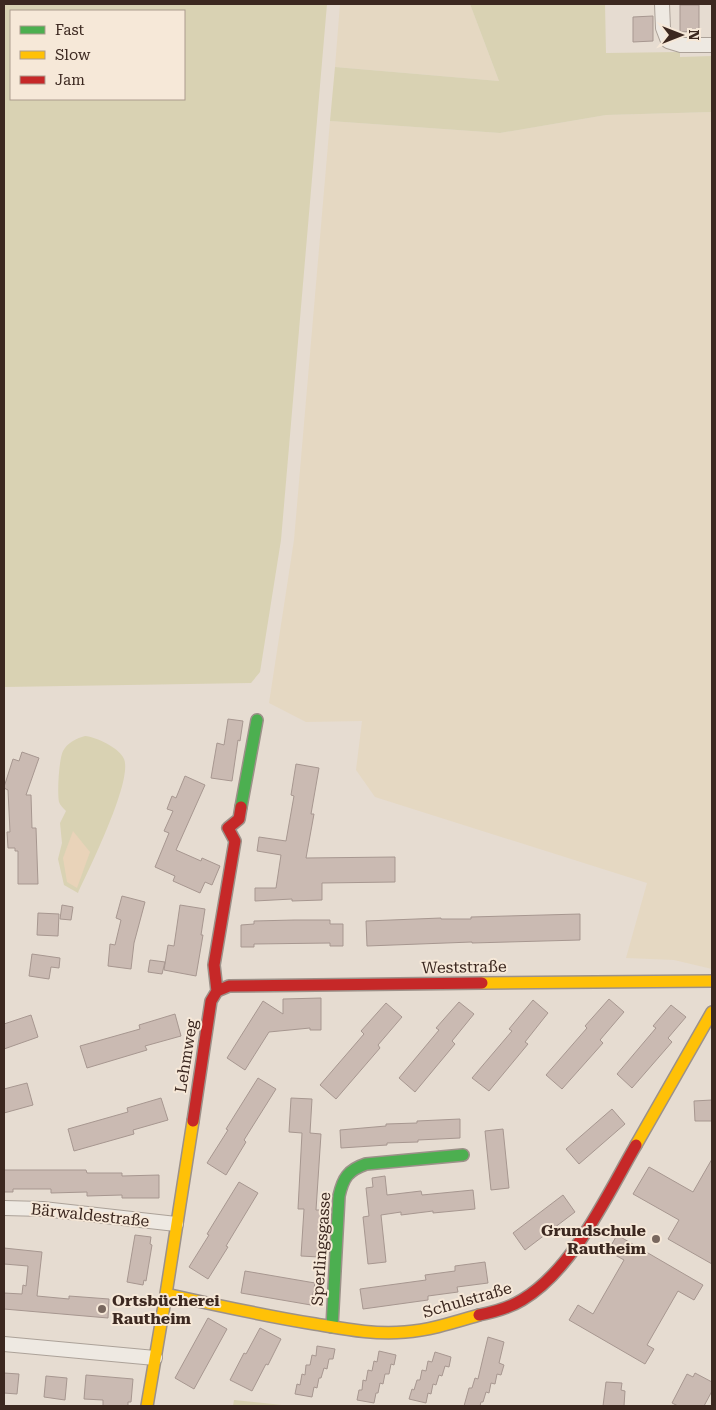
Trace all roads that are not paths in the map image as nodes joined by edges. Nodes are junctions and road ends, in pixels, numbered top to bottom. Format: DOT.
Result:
graph roads {
  1 [pos="662,4"];
  2 [pos="712,45"];
  3 [pos="257,720"];
  4 [pos="712,981"];
  5 [pos="217,991"];
  6 [pos="712,1012"];
  7 [pos="463,1155"];
  8 [pos="4,1208"];
  9 [pos="176,1224"];
  10 [pos="166,1294"];
  11 [pos="332,1327"];
  12 [pos="4,1344"];
  13 [pos="155,1358"];
  14 [pos="147,1406"];
  1 -- 2 [label="street"];
  3 -- 5 [label="street, Lehmweg"];
  4 -- 5 [label="street, Weststraße"];
  5 -- 9 [label="street, Lehmweg"];
  6 -- 11 [label="street, Schulstraße"];
  7 -- 11 [label="street, Sperlingsgasse"];
  8 -- 9 [label="street, Bärwaldestraße"];
  9 -- 10 [label="street, Lehmweg"];
  10 -- 11 [label="street, Schulstraße"];
  10 -- 13 [label="street, Lehmweg"];
  12 -- 13 [label="street"];
  13 -- 14 [label="street, Lehmweg"];
}
